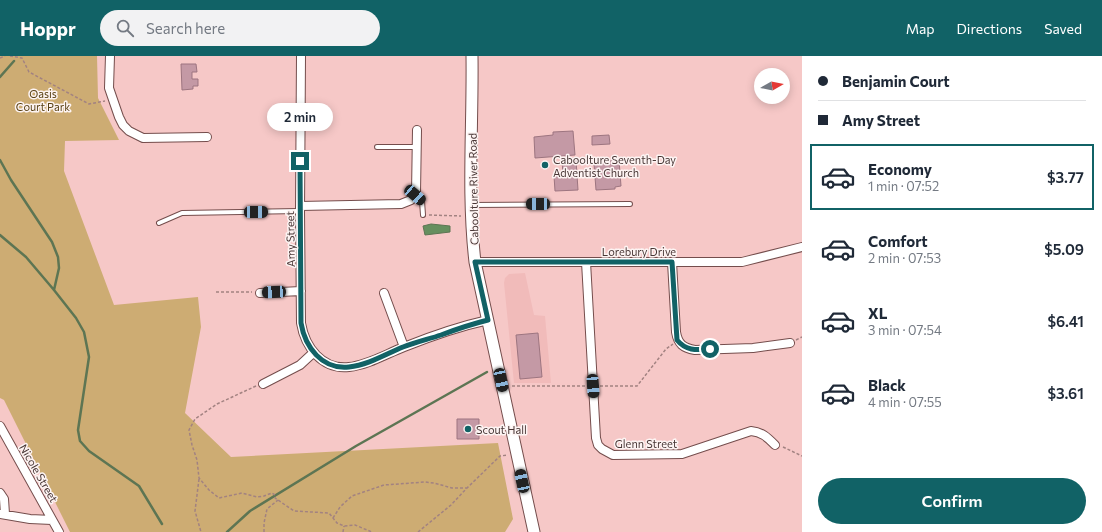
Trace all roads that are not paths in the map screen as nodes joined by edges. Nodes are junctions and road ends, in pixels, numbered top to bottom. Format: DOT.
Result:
graph roads {
  1 [pos="110,56"];
  2 [pos="301,56"];
  3 [pos="472,56"];
  4 [pos="417,130"];
  5 [pos="207,137"];
  6 [pos="417,147"];
  7 [pos="377,148"];
  8 [pos="415,195"];
  9 [pos="630,204"];
  10 [pos="471,205"];
  11 [pos="300,208"];
  12 [pos="422,213"];
  13 [pos="160,223"];
  14 [pos="802,246"];
  15 [pos="475,262"];
  16 [pos="586,262"];
  17 [pos="672,262"];
  18 [pos="301,291"];
  19 [pos="260,293"];
  20 [pos="384,293"];
  21 [pos="488,320"];
  22 [pos="790,343"];
  23 [pos="404,347"];
  24 [pos="313,353"];
  25 [pos="262,384"];
  26 [pos="0,426"];
  27 [pos="775,445"];
  28 [pos="0,492"];
  29 [pos="3,514"];
  30 [pos="52,520"];
  31 [pos="58,532"];
  32 [pos="534,532"];
  1 -- 5 [label="street"];
  2 -- 11 [label="street, Amy Street"];
  3 -- 10 [label="main road, Caboolture River Road"];
  4 -- 6 [label="street"];
  6 -- 7 [label="lane"];
  6 -- 8 [label="street"];
  8 -- 11 [label="street"];
  8 -- 12 [label="lane"];
  9 -- 10 [label="lane"];
  10 -- 15 [label="main road, Caboolture River Road"];
  11 -- 13 [label="lane"];
  11 -- 18 [label="street, Amy Street"];
  14 -- 17 [label="street, Lorebury Drive"];
  15 -- 16 [label="street, Lorebury Drive"];
  15 -- 21 [label="main road, Caboolture River Road"];
  16 -- 17 [label="street, Lorebury Drive"];
  16 -- 27 [label="street, Glenn Street"];
  17 -- 22 [label="street"];
  18 -- 19 [label="street"];
  18 -- 24 [label="street, Amy Street"];
  20 -- 23 [label="street"];
  21 -- 23 [label="street, Amy Street"];
  21 -- 32 [label="main road, Caboolture River Road"];
  23 -- 24 [label="street, Amy Street"];
  24 -- 25 [label="street"];
  26 -- 30 [label="street, Nicole Street"];
  28 -- 29 [label="street"];
  29 -- 30 [label="street"];
  30 -- 31 [label="street, Nicole Street"];
}
